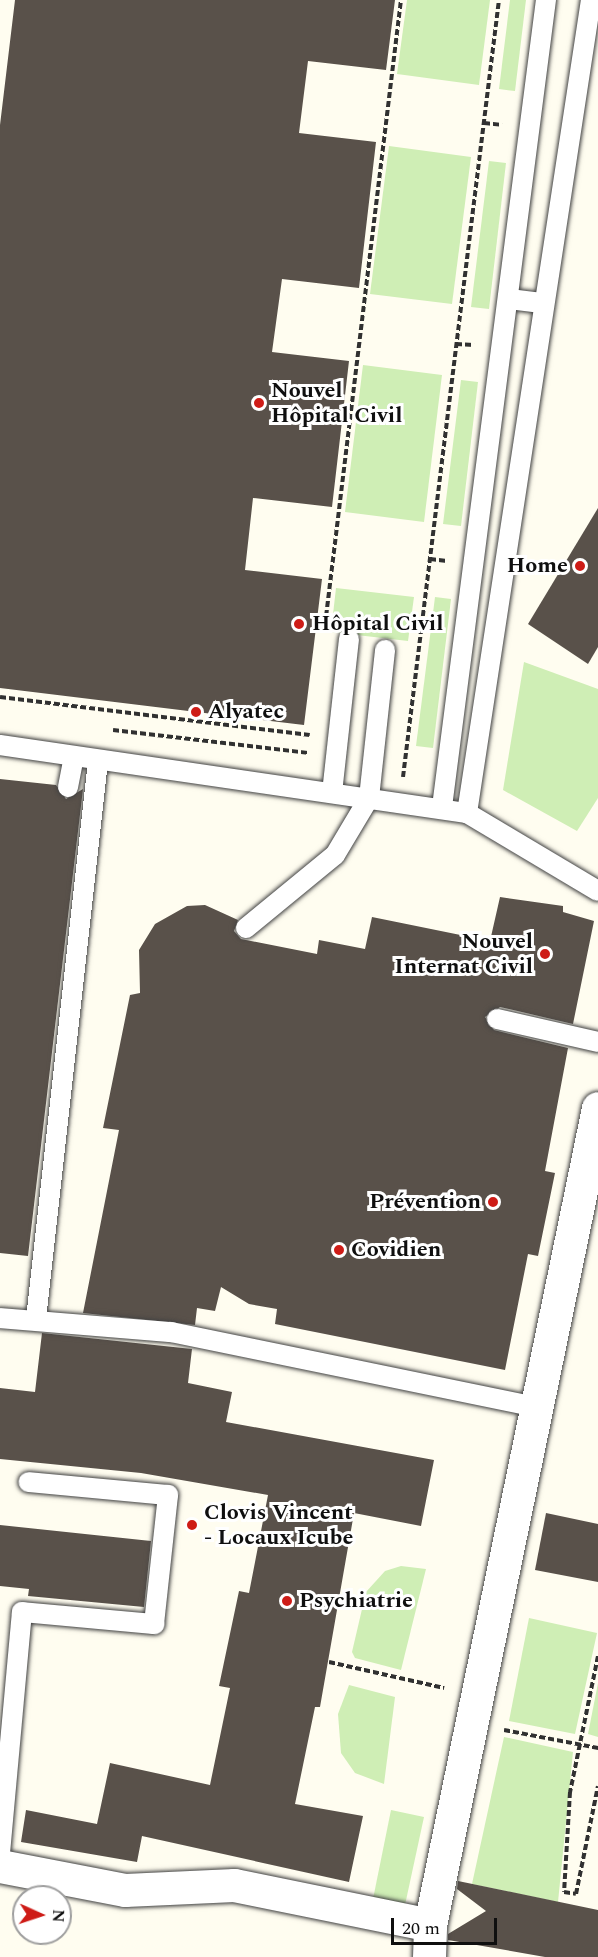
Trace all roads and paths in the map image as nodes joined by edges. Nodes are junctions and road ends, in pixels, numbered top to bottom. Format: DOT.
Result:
graph roads {
  1 [pos="401,0"];
  2 [pos="499,0"];
  3 [pos="546,0"];
  4 [pos="591,0"];
  5 [pos="509,299"];
  6 [pos="544,303"];
  7 [pos="456,344"];
  8 [pos="469,345"];
  9 [pos="430,559"];
  10 [pos="442,560"];
  11 [pos="324,628"];
  12 [pos="349,639"];
  13 [pos="385,650"];
  14 [pos="0,697"];
  15 [pos="312,723"];
  16 [pos="107,729"];
  17 [pos="311,735"];
  18 [pos="0,745"];
  19 [pos="309,753"];
  20 [pos="336,756"];
  21 [pos="74,757"];
  22 [pos="373,760"];
  23 [pos="98,761"];
  24 [pos="404,764"];
  25 [pos="68,787"];
  26 [pos="339,794"];
  27 [pos="369,798"];
  28 [pos="399,801"];
  29 [pos="442,807"];
  30 [pos="467,813"];
  31 [pos="598,891"];
  32 [pos="246,928"];
  33 [pos="497,1019"];
  34 [pos="598,1042"];
  35 [pos="598,1108"];
  36 [pos="0,1318"];
  37 [pos="36,1319"];
  38 [pos="537,1407"];
  39 [pos="29,1482"];
  40 [pos="598,1656"];
  41 [pos="329,1662"];
  42 [pos="474,1710"];
  43 [pos="580,1745"];
  44 [pos="598,1748"];
  45 [pos="598,1786"];
  46 [pos="0,1853"];
  47 [pos="0,1866"];
  48 [pos="432,1949"];
  1 -- 11 [label="path"];
  2 -- 7 [label="path"];
  3 -- 5 [label="lane"];
  4 -- 6 [label="lane"];
  5 -- 6 [label="lane"];
  5 -- 29 [label="lane"];
  6 -- 30 [label="lane"];
  7 -- 8 [label="path"];
  7 -- 9 [label="path"];
  9 -- 10 [label="path"];
  9 -- 24 [label="path"];
  12 -- 20 [label="lane"];
  13 -- 22 [label="lane"];
  14 -- 17 [label="path"];
  15 -- 17 [label="path"];
  16 -- 19 [label="path"];
  17 -- 19 [label="path"];
  18 -- 21 [label="lane"];
  19 -- 20 [label="path"];
  20 -- 26 [label="lane"];
  21 -- 23 [label="lane"];
  21 -- 25 [label="lane"];
  22 -- 24 [label="path"];
  22 -- 27 [label="lane"];
  23 -- 26 [label="lane"];
  23 -- 37 [label="lane"];
  24 -- 28 [label="path"];
  26 -- 27 [label="lane"];
  27 -- 28 [label="lane"];
  27 -- 32 [label="lane"];
  28 -- 29 [label="lane"];
  29 -- 30 [label="lane"];
  30 -- 31 [label="lane"];
  33 -- 34 [label="lane"];
  35 -- 38 [label="street"];
  36 -- 37 [label="lane"];
  37 -- 38 [label="lane"];
  38 -- 42 [label="street"];
  39 -- 46 [label="lane"];
  40 -- 43 [label="path"];
  41 -- 42 [label="path"];
  42 -- 43 [label="path"];
  42 -- 48 [label="street"];
  43 -- 44 [label="path"];
  43 -- 45 [label="path"];
  47 -- 48 [label="street"];
}
